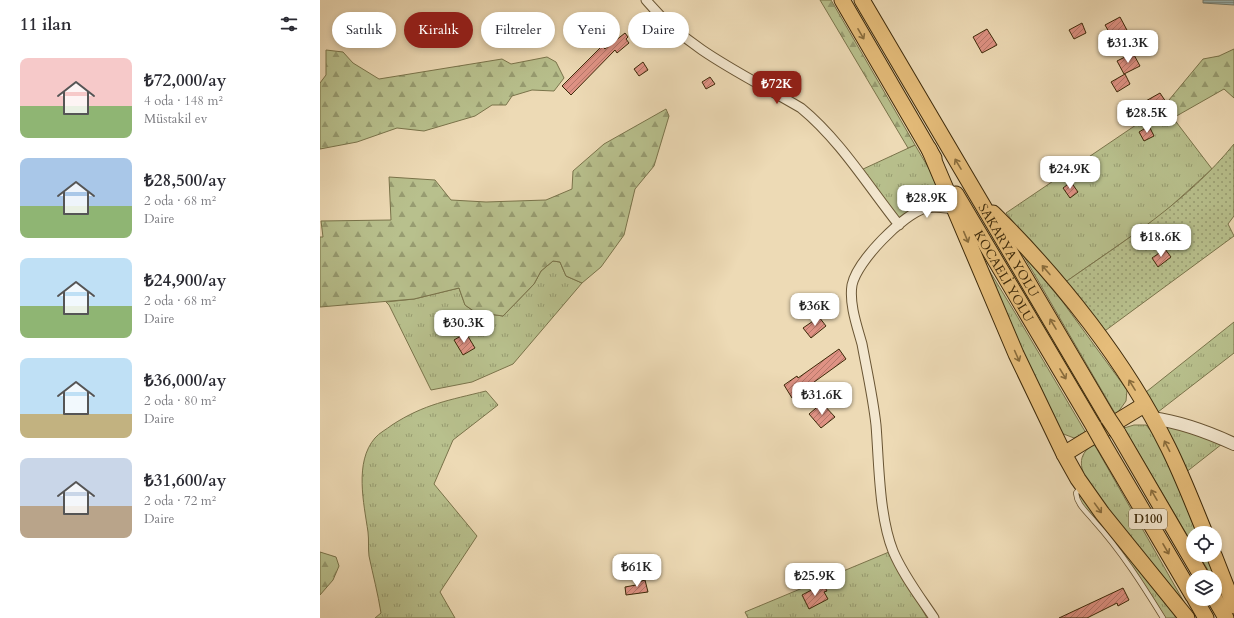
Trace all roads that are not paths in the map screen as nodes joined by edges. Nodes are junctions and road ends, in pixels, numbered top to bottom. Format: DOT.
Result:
graph roads {
  1 [pos="646,0"];
  2 [pos="842,0"];
  3 [pos="862,0"];
  4 [pos="930,149"];
  5 [pos="977,197"];
  6 [pos="954,208"];
  7 [pos="899,225"];
  8 [pos="1144,405"];
  9 [pos="1152,418"];
  10 [pos="1234,444"];
  11 [pos="1064,454"];
  12 [pos="1082,485"];
  13 [pos="1202,526"];
  14 [pos="1217,562"];
  15 [pos="1198,570"];
  16 [pos="1186,584"];
  17 [pos="1199,606"];
  18 [pos="1219,606"];
  19 [pos="1234,606"];
  20 [pos="934,618"];
  21 [pos="1163,618"];
  22 [pos="1187,618"];
  23 [pos="1206,618"];
  24 [pos="1226,618"];
  1 -- 7 [label="street"];
  2 -- 4 [label="highway, KOCAELİ YOLU / D100, one-way"];
  5 -- 3 [label="highway, SAKARYA YOLU / D100, one-way"];
  4 -- 6 [label="highway"];
  4 -- 16 [label="highway, KOCAELİ YOLU / D100, one-way, bridge"];
  8 -- 5 [label="highway, one-way"];
  15 -- 5 [label="highway, SAKARYA YOLU / D100, one-way, bridge"];
  6 -- 7 [label="street"];
  6 -- 11 [label="highway, one-way"];
  7 -- 20 [label="street"];
  8 -- 9 [label="highway"];
  8 -- 11 [label="highway"];
  9 -- 10 [label="street"];
  13 -- 9 [label="highway, one-way"];
  11 -- 12 [label="highway"];
  12 -- 21 [label="lane"];
  12 -- 22 [label="highway, one-way"];
  14 -- 19 [label="highway"];
  17 -- 23 [label="highway"];
  18 -- 24 [label="highway"];
}
